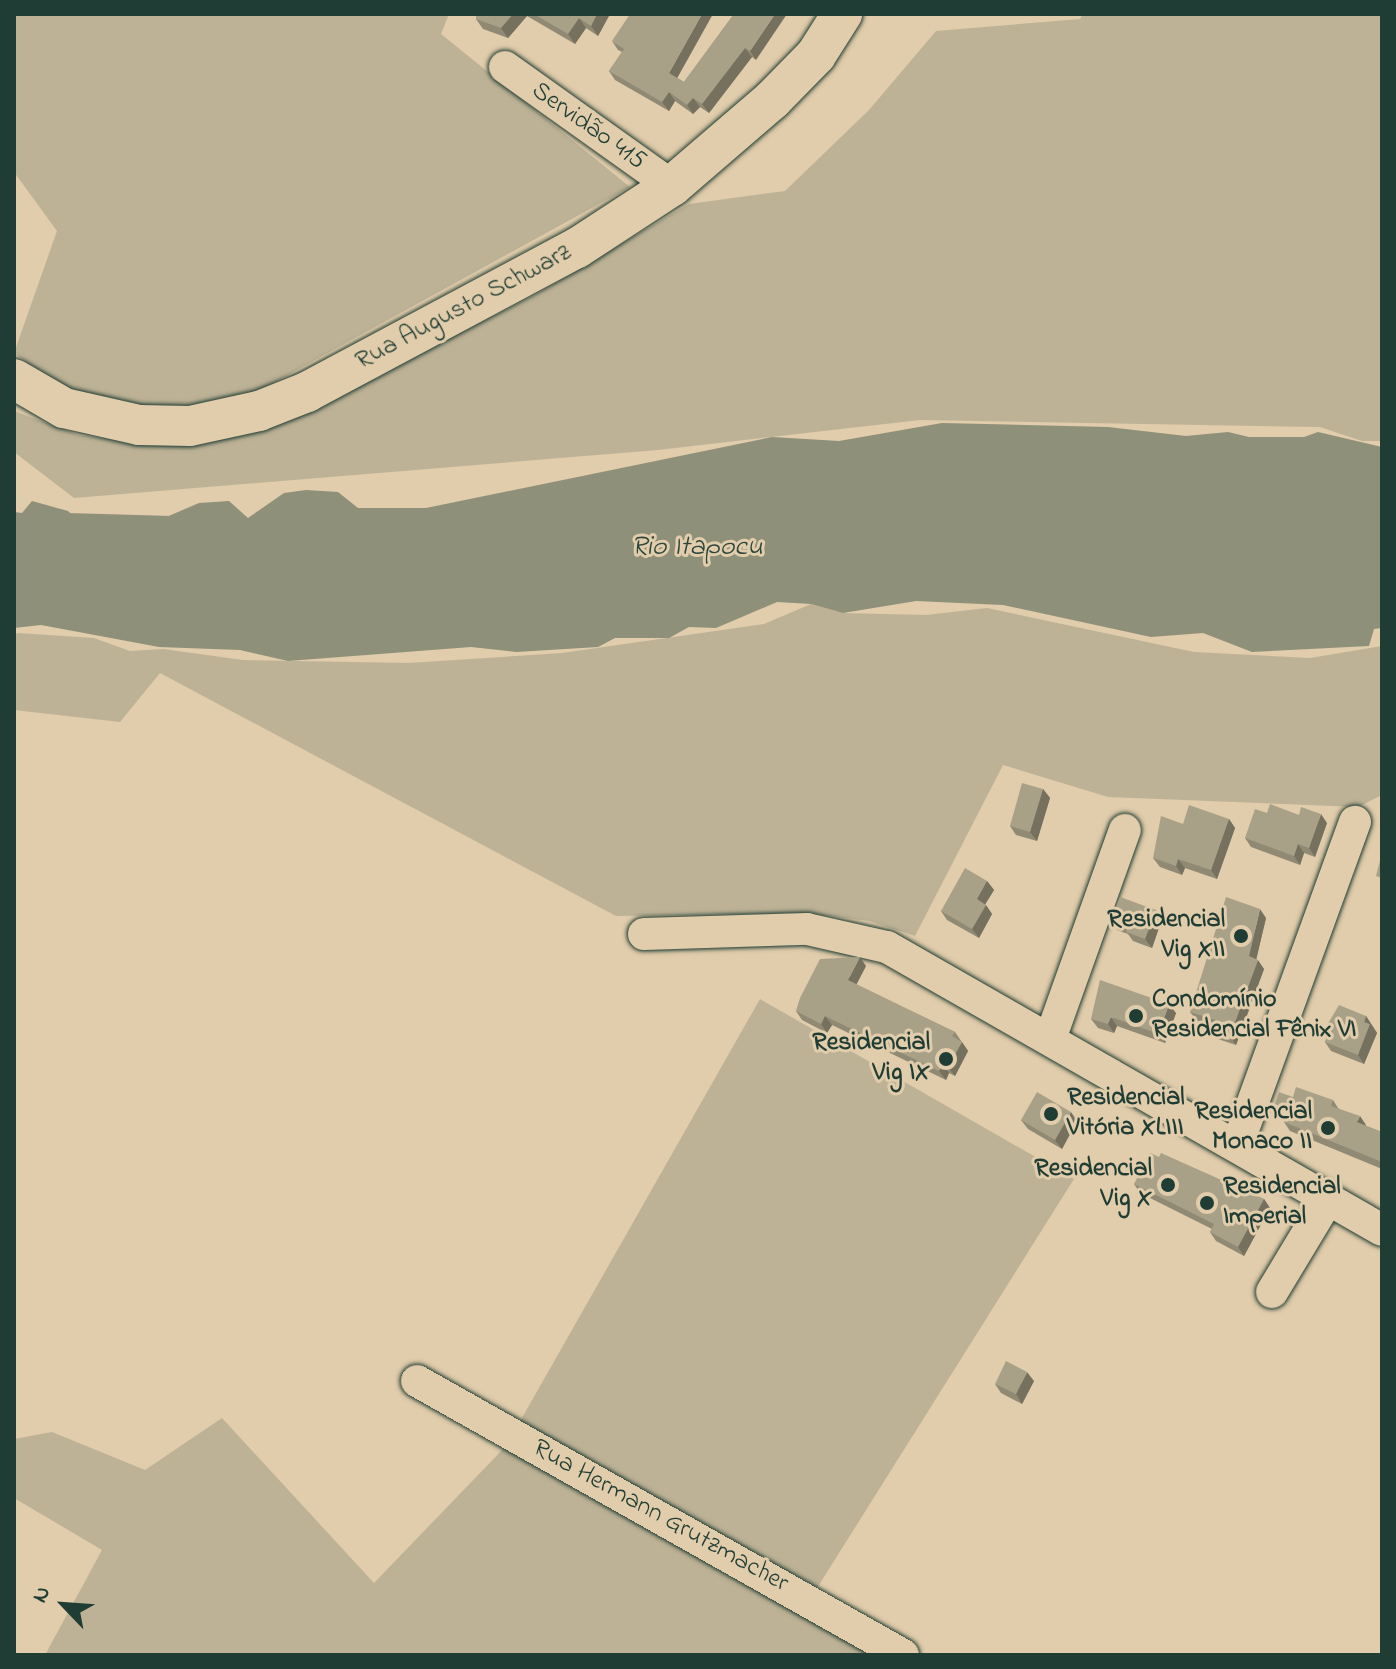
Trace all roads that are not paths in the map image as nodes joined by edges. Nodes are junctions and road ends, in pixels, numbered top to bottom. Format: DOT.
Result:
graph roads {
  1 [pos="837,16"];
  2 [pos="505,67"];
  3 [pos="672,186"];
  4 [pos="14,379"];
  5 [pos="1355,822"];
  6 [pos="1125,830"];
  7 [pos="644,934"];
  8 [pos="1050,1039"];
  9 [pos="1237,1146"];
  10 [pos="1328,1199"];
  11 [pos="1382,1230"];
  12 [pos="1272,1292"];
  13 [pos="417,1381"];
  14 [pos="903,1655"];
  1 -- 3 [label="main road, Rua Augusto Schwarz"];
  2 -- 3 [label="street, Servidão 415"];
  3 -- 4 [label="main road, Rua Augusto Schwarz"];
  5 -- 9 [label="street"];
  6 -- 8 [label="street"];
  7 -- 8 [label="street"];
  8 -- 9 [label="street"];
  9 -- 10 [label="street"];
  10 -- 11 [label="street"];
  10 -- 12 [label="street"];
  13 -- 14 [label="street, Rua Hermann Grutzmacher"];
}
